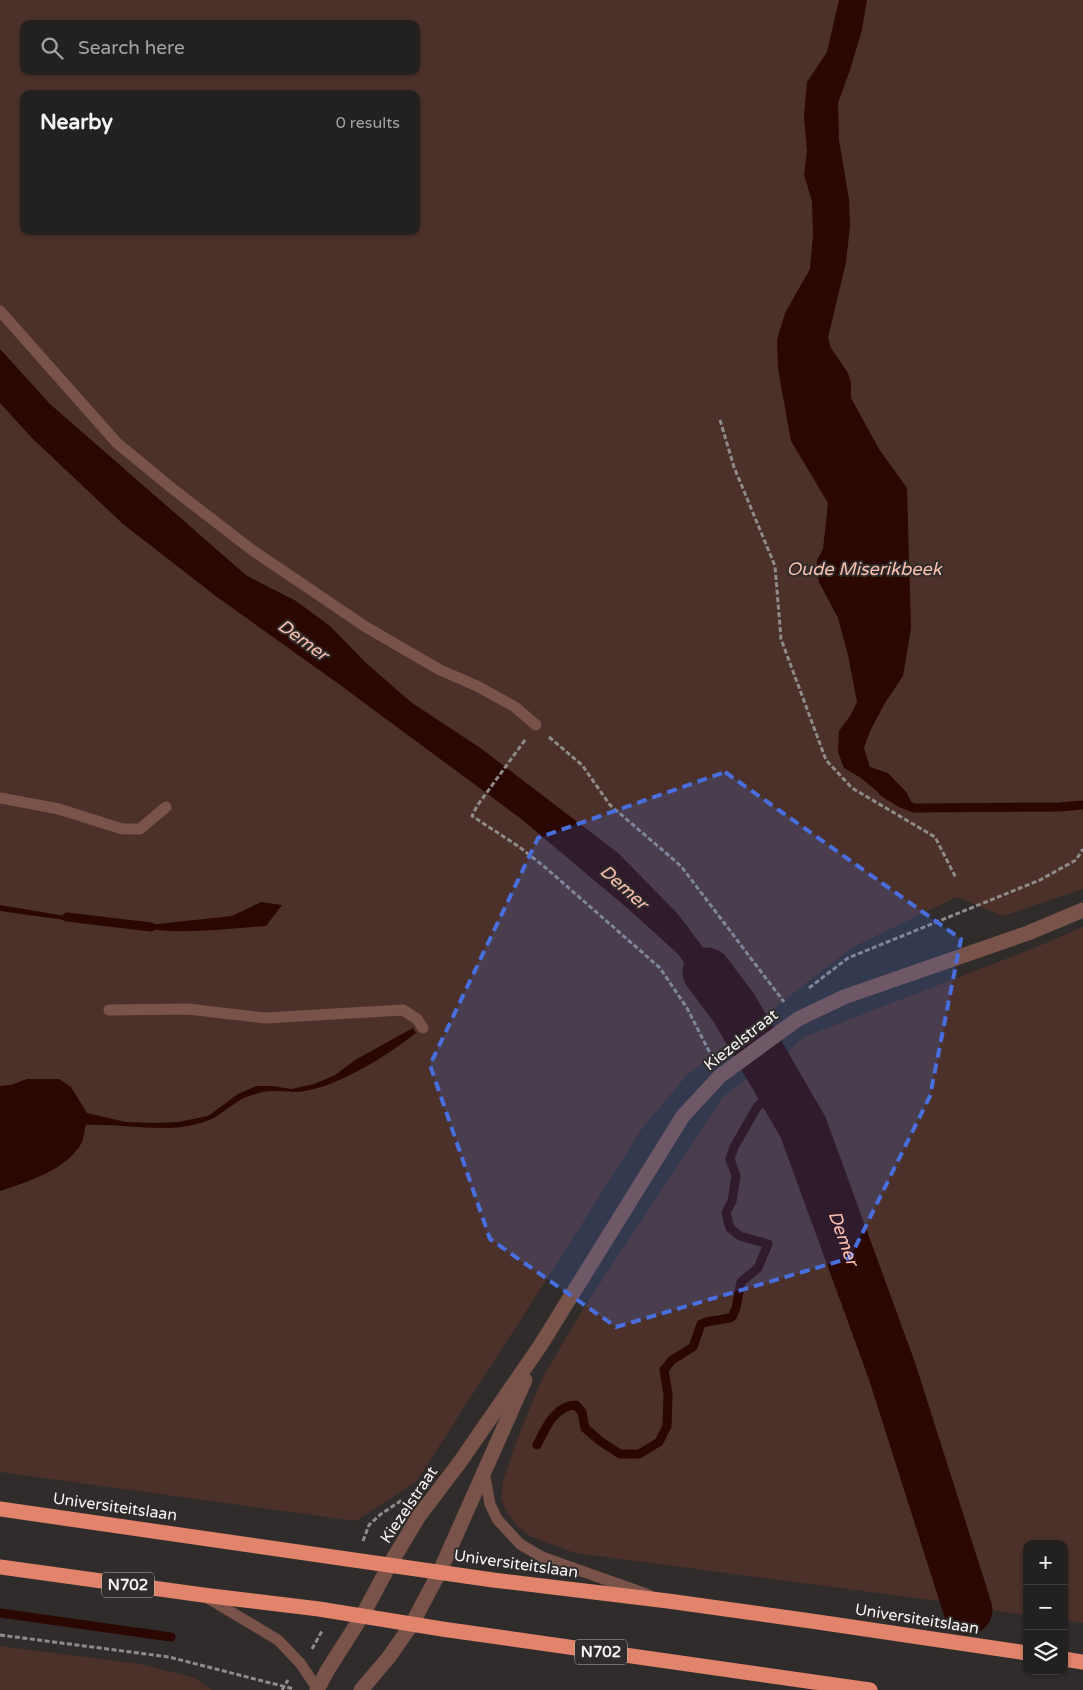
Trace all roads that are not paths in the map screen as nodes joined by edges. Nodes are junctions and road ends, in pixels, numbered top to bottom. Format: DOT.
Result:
graph roads {
  1 [pos="0,311"];
  2 [pos="536,725"];
  3 [pos="0,798"];
  4 [pos="166,807"];
  5 [pos="1083,910"];
  6 [pos="109,1010"];
  7 [pos="423,1028"];
  8 [pos="540,1346"];
  9 [pos="484,1472"];
  10 [pos="0,1509"];
  11 [pos="390,1564"];
  12 [pos="0,1567"];
  13 [pos="440,1571"];
  14 [pos="202,1595"];
  15 [pos="668,1601"];
  16 [pos="362,1616"];
  17 [pos="412,1624"];
  18 [pos="1023,1652"];
  19 [pos="1068,1660"];
  20 [pos="1083,1662"];
  21 [pos="317,1689"];
  22 [pos="361,1690"];
  23 [pos="870,1690"];
  1 -- 2 [label="lane"];
  3 -- 4 [label="lane"];
  5 -- 8 [label="street, Kiezelstraat"];
  6 -- 7 [label="lane"];
  8 -- 9 [label="street, Kiezelstraat"];
  8 -- 11 [label="street, Kiezelstraat"];
  9 -- 13 [label="street, Kiezelstraat"];
  9 -- 15 [label="lane"];
  10 -- 11 [label="highway, Universiteitslaan"];
  11 -- 13 [label="highway, Universiteitslaan"];
  11 -- 16 [label="street, Kiezelstraat"];
  12 -- 14 [label="highway, N702"];
  13 -- 15 [label="highway, Universiteitslaan"];
  13 -- 17 [label="street, Kiezelstraat"];
  14 -- 16 [label="highway, N702"];
  14 -- 21 [label="lane"];
  15 -- 18 [label="highway, Universiteitslaan"];
  16 -- 17 [label="highway, N702"];
  16 -- 21 [label="street, Kiezelstraat"];
  17 -- 22 [label="street, Kiezelstraat"];
  17 -- 23 [label="highway, N702"];
  19 -- 20 [label="highway"];
}
